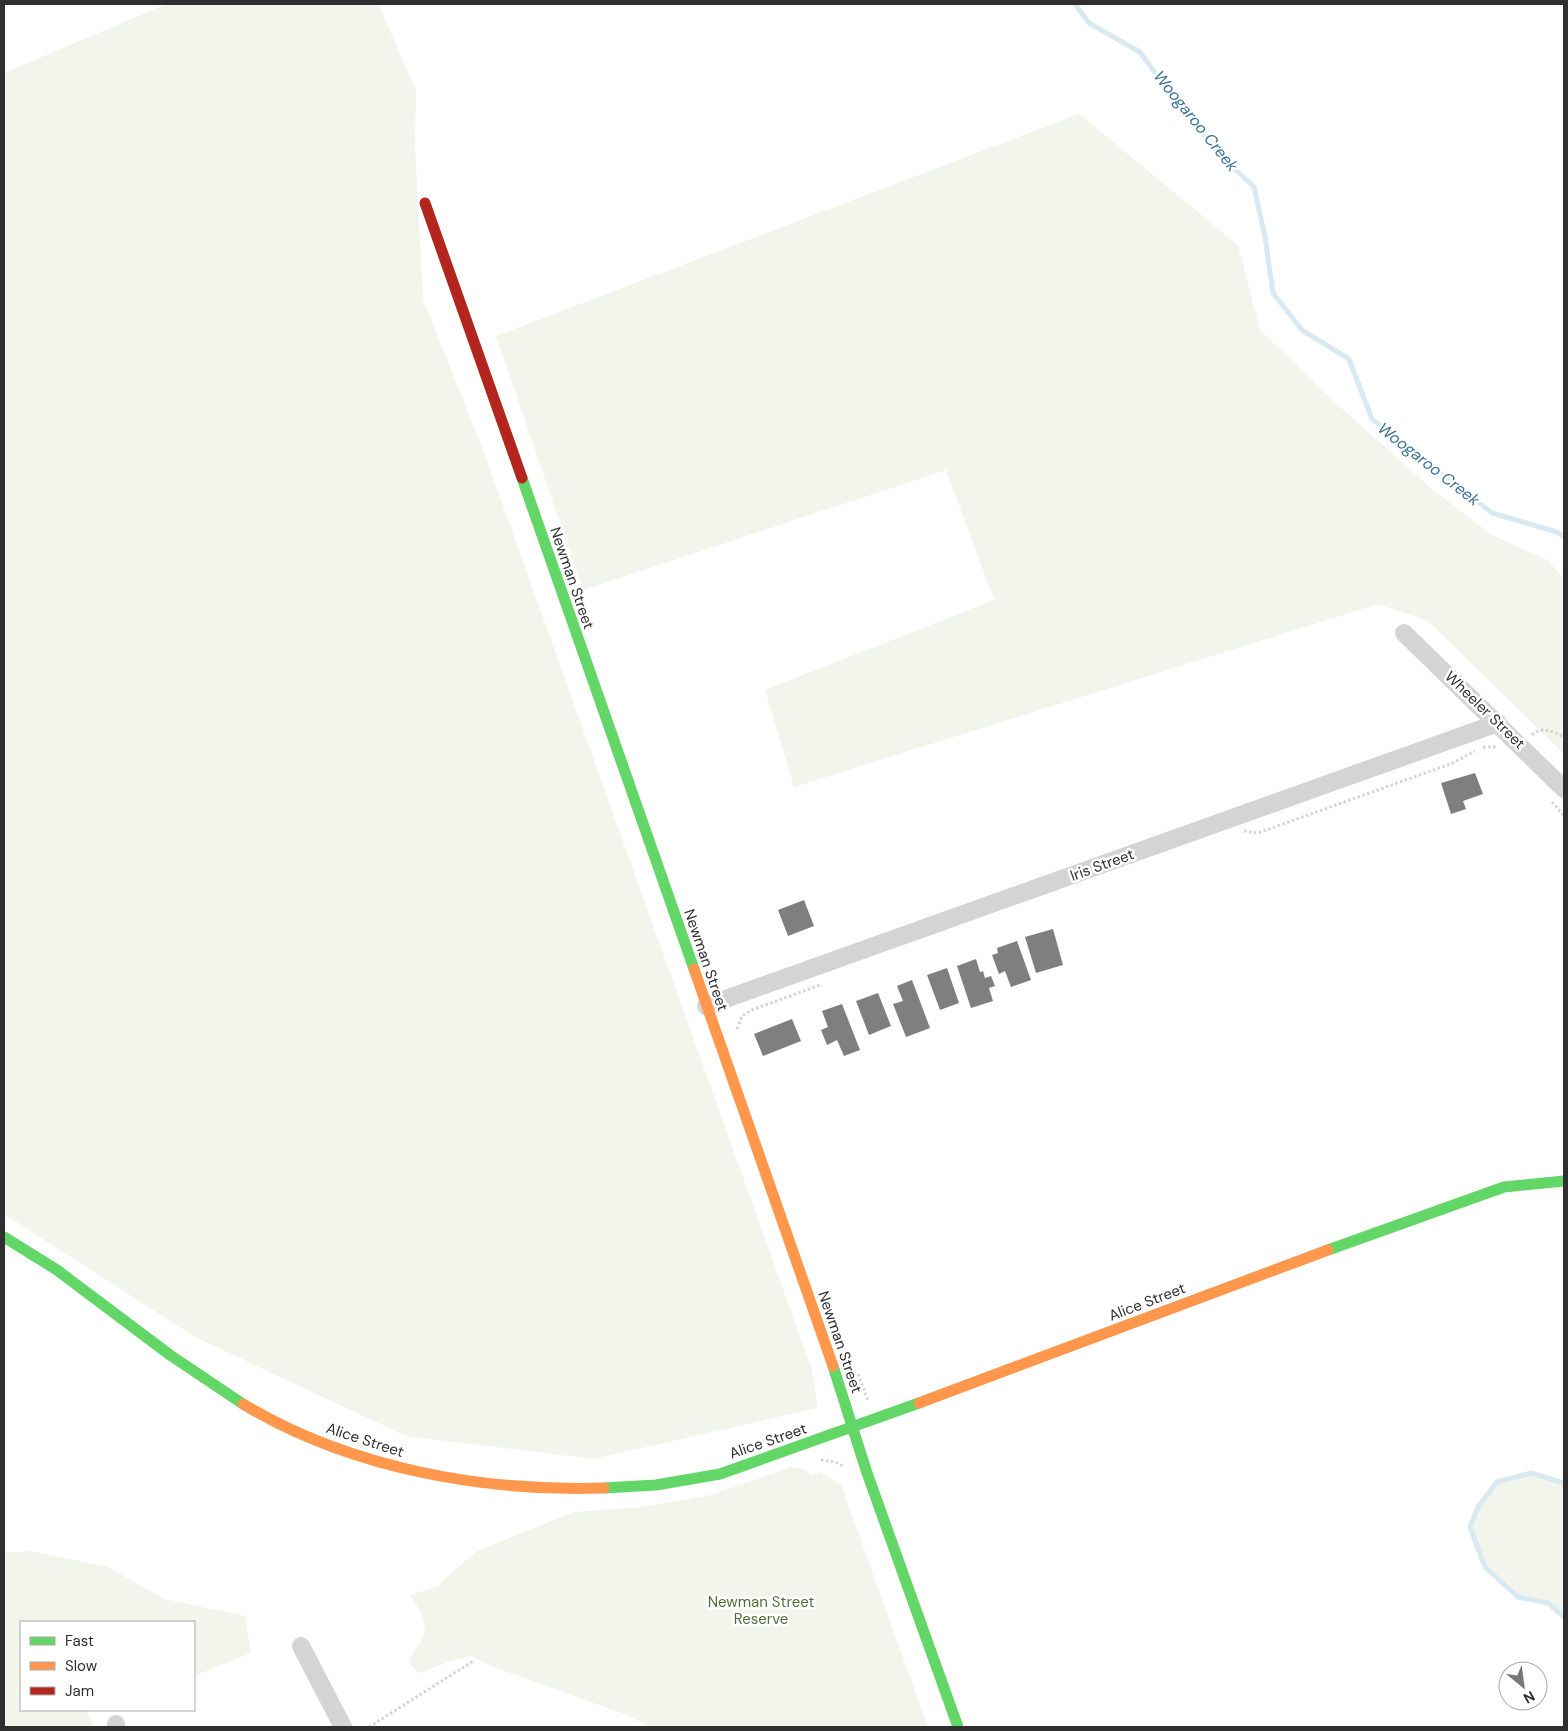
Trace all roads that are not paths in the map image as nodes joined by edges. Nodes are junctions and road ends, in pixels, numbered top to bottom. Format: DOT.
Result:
graph roads {
  1 [pos="425,203"];
  2 [pos="1404,633"];
  3 [pos="1498,723"];
  4 [pos="1564,789"];
  5 [pos="706,1006"];
  6 [pos="1564,1181"];
  7 [pos="4,1237"];
  8 [pos="853,1427"];
  9 [pos="301,1646"];
  10 [pos="343,1727"];
  11 [pos="958,1727"];
  1 -- 5 [label="street, Newman Street"];
  2 -- 3 [label="street, Wheeler Street"];
  3 -- 4 [label="street, Wheeler Street"];
  3 -- 5 [label="street, Iris Street"];
  5 -- 8 [label="street, Newman Street"];
  6 -- 8 [label="street, Alice Street"];
  7 -- 8 [label="street, Alice Street"];
  8 -- 11 [label="street, Newman Street"];
  9 -- 10 [label="street"];
}
